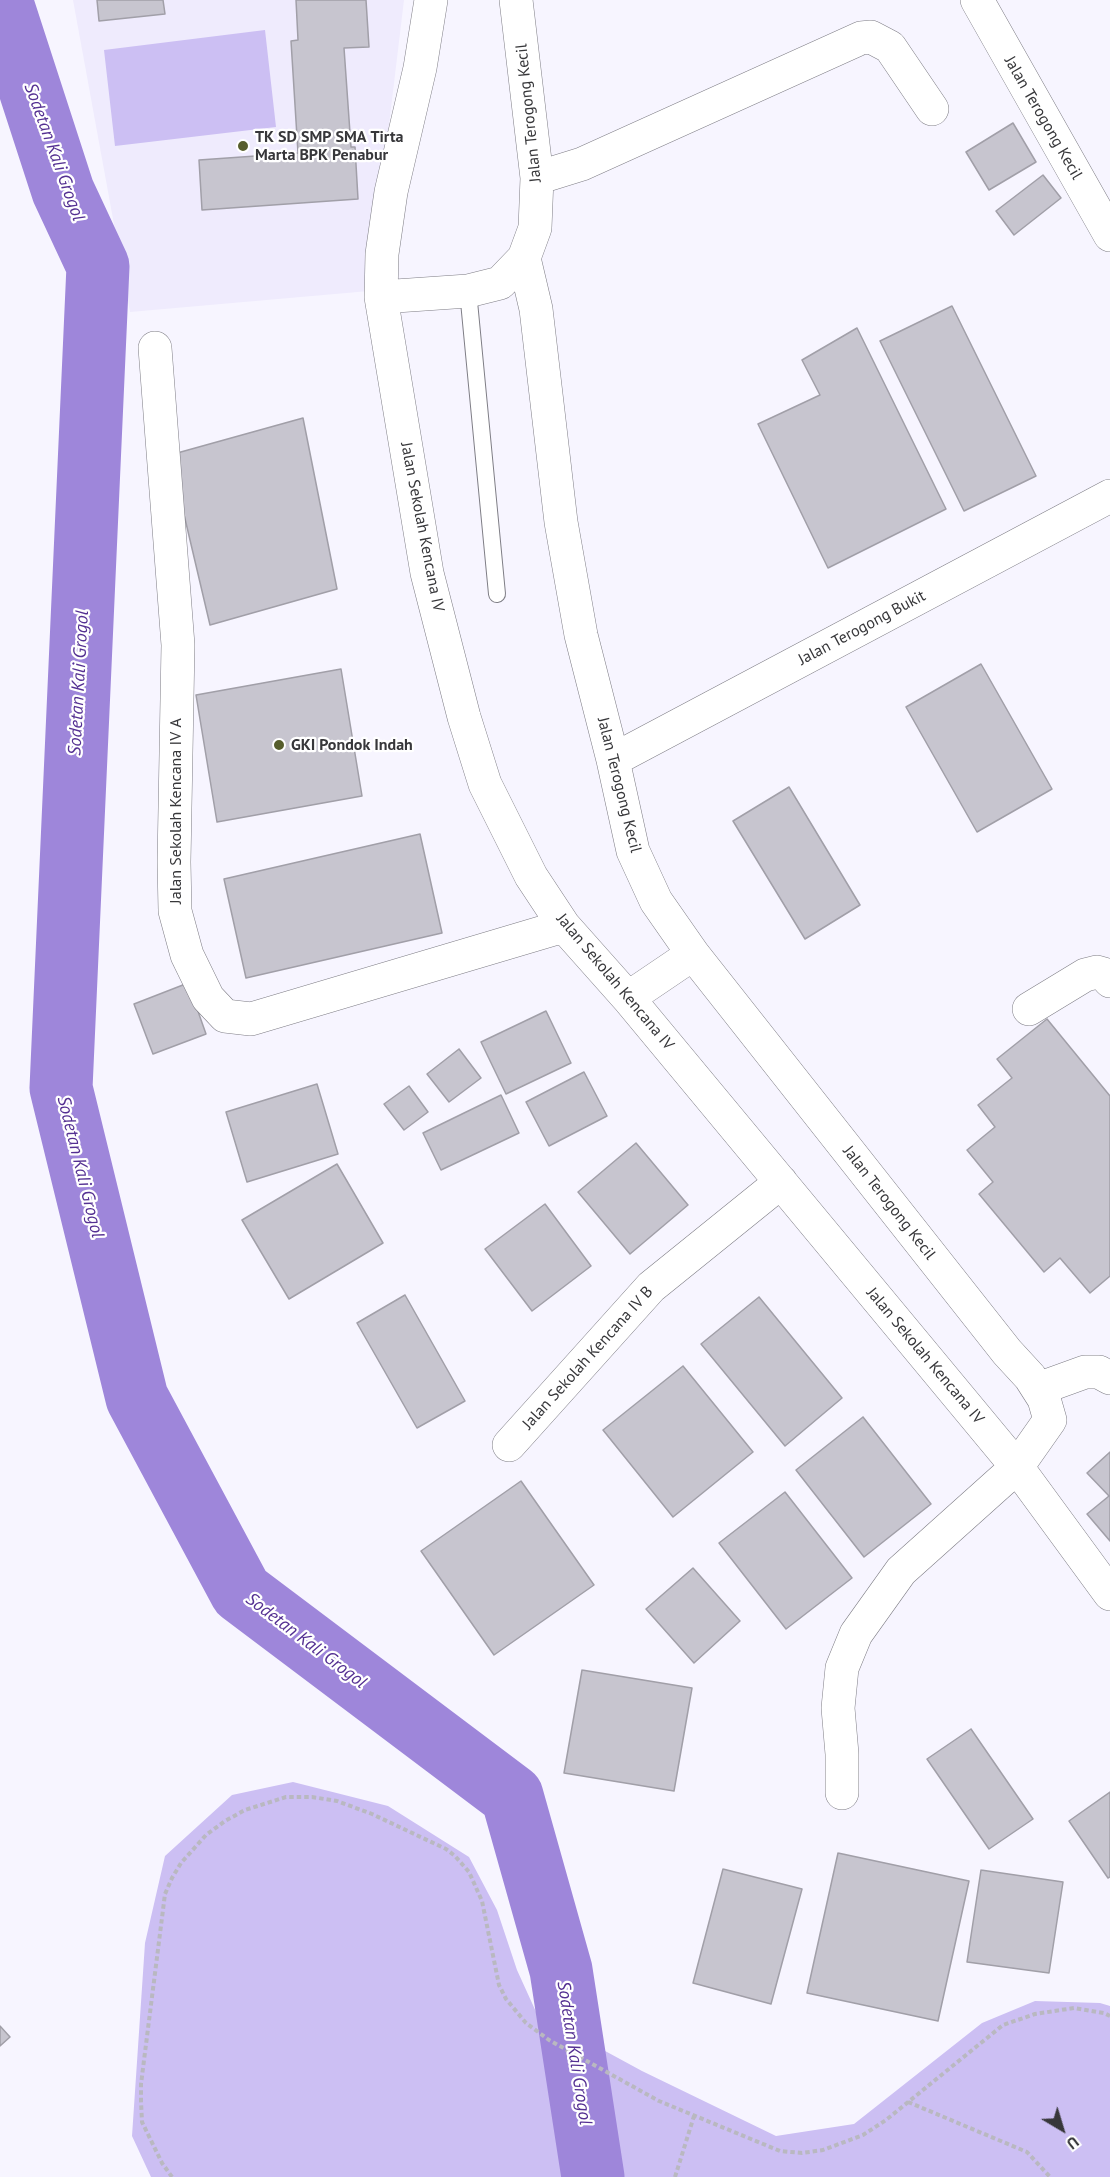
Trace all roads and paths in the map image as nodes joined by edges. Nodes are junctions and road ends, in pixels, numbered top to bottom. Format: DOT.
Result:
graph roads {
  1 [pos="431,0"];
  2 [pos="516,0"];
  3 [pos="976,0"];
  4 [pos="932,109"];
  5 [pos="537,178"];
  6 [pos="1110,235"];
  7 [pos="524,258"];
  8 [pos="468,291"];
  9 [pos="381,297"];
  10 [pos="155,348"];
  11 [pos="1110,496"];
  12 [pos="497,594"];
  13 [pos="613,760"];
  14 [pos="564,926"];
  15 [pos="693,954"];
  16 [pos="1110,981"];
  17 [pos="628,998"];
  18 [pos="1029,1009"];
  19 [pos="781,1182"];
  20 [pos="1110,1378"];
  21 [pos="1038,1389"];
  22 [pos="509,1445"];
  23 [pos="1017,1467"];
  24 [pos="1110,1594"];
  25 [pos="842,1793"];
  26 [pos="1110,2016"];
  27 [pos="908,2102"];
  28 [pos="694,2116"];
  29 [pos="172,2177"];
  30 [pos="675,2177"];
  31 [pos="1050,2177"];
  1 -- 9 [label="street, Jalan Sekolah Kencana IV"];
  2 -- 5 [label="street, Jalan Terogong Kecil"];
  3 -- 6 [label="street, Jalan Terogong Kecil"];
  4 -- 5 [label="street"];
  5 -- 7 [label="street, Jalan Terogong Kecil"];
  7 -- 8 [label="street"];
  7 -- 13 [label="street, Jalan Terogong Kecil"];
  8 -- 9 [label="street"];
  8 -- 12 [label="lane"];
  9 -- 14 [label="street, Jalan Sekolah Kencana IV"];
  10 -- 14 [label="street, Jalan Sekolah Kencana IV A"];
  11 -- 13 [label="street, Jalan Terogong Bukit"];
  13 -- 15 [label="street, Jalan Terogong Kecil"];
  14 -- 17 [label="street, Jalan Sekolah Kencana IV"];
  15 -- 17 [label="street"];
  15 -- 21 [label="street, Jalan Terogong Kecil"];
  16 -- 18 [label="street"];
  17 -- 19 [label="street, Jalan Sekolah Kencana IV"];
  19 -- 22 [label="street, Jalan Sekolah Kencana IV B"];
  19 -- 23 [label="street, Jalan Sekolah Kencana IV"];
  20 -- 21 [label="street"];
  21 -- 23 [label="street, Jalan Terogong Kecil"];
  23 -- 24 [label="street, Jalan Sekolah Kencana IV"];
  23 -- 25 [label="street"];
  26 -- 27 [label="path"];
  27 -- 28 [label="path"];
  27 -- 31 [label="path"];
  28 -- 29 [label="path"];
  28 -- 30 [label="path"];
}
